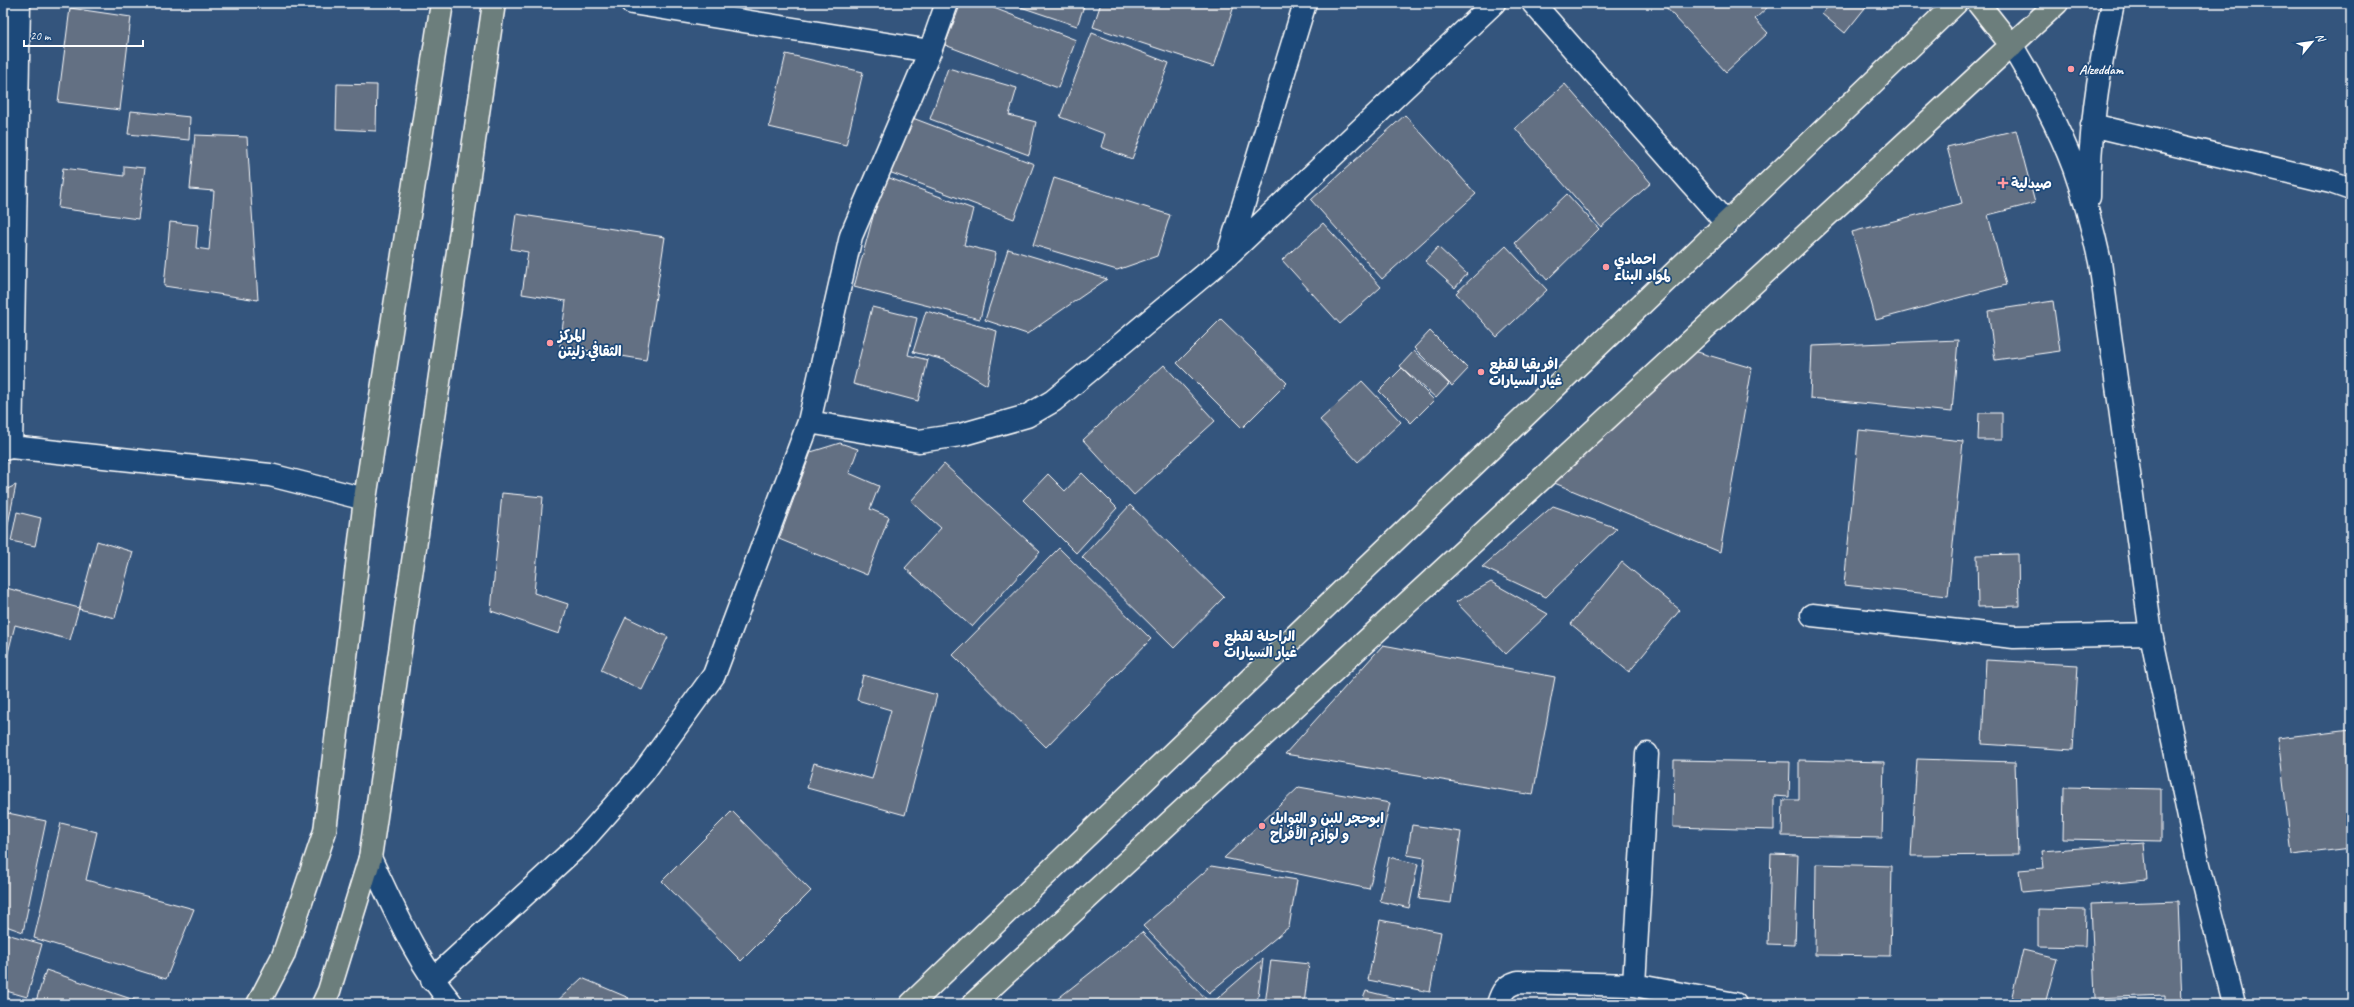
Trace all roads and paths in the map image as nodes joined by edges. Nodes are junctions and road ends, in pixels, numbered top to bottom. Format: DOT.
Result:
graph roads {
  1 [pos="19,3"];
  2 [pos="442,3"];
  3 [pos="494,3"];
  4 [pos="632,3"];
  5 [pos="947,3"];
  6 [pos="1305,3"];
  7 [pos="1494,3"];
  8 [pos="1533,3"];
  9 [pos="1956,3"];
  10 [pos="1978,3"];
  11 [pos="2057,3"];
  12 [pos="2113,3"];
  13 [pos="2012,46"];
  14 [pos="930,51"];
  15 [pos="2092,125"];
  16 [pos="2351,189"];
  17 [pos="2089,216"];
  18 [pos="1727,224"];
  19 [pos="1227,256"];
  20 [pos="809,422"];
  21 [pos="7,448"];
  22 [pos="365,499"];
  23 [pos="1812,615"];
  24 [pos="2151,634"];
  25 [pos="1647,754"];
  26 [pos="370,858"];
  27 [pos="432,980"];
  28 [pos="1634,985"];
  29 [pos="258,1004"];
  30 [pos="323,1004"];
  31 [pos="452,1004"];
  32 [pos="911,1004"];
  33 [pos="973,1004"];
  34 [pos="1498,1004"];
  35 [pos="1735,1004"];
  36 [pos="2234,1004"];
  1 -- 21 [label="street"];
  2 -- 22 [label="main road"];
  3 -- 26 [label="main road"];
  4 -- 14 [label="street"];
  5 -- 14 [label="street"];
  6 -- 19 [label="street"];
  7 -- 19 [label="street"];
  8 -- 18 [label="street"];
  9 -- 18 [label="main road"];
  10 -- 13 [label="main road"];
  11 -- 13 [label="main road"];
  12 -- 15 [label="street"];
  13 -- 17 [label="street"];
  13 -- 33 [label="main road"];
  14 -- 20 [label="street"];
  15 -- 16 [label="street"];
  15 -- 17 [label="street"];
  17 -- 24 [label="street"];
  18 -- 32 [label="main road"];
  19 -- 20 [label="street"];
  20 -- 27 [label="street"];
  21 -- 22 [label="street"];
  22 -- 29 [label="main road"];
  23 -- 24 [label="street"];
  24 -- 36 [label="street"];
  25 -- 28 [label="street"];
  26 -- 27 [label="street"];
  26 -- 30 [label="main road"];
  27 -- 31 [label="street"];
  28 -- 34 [label="street"];
  28 -- 35 [label="street"];
}
